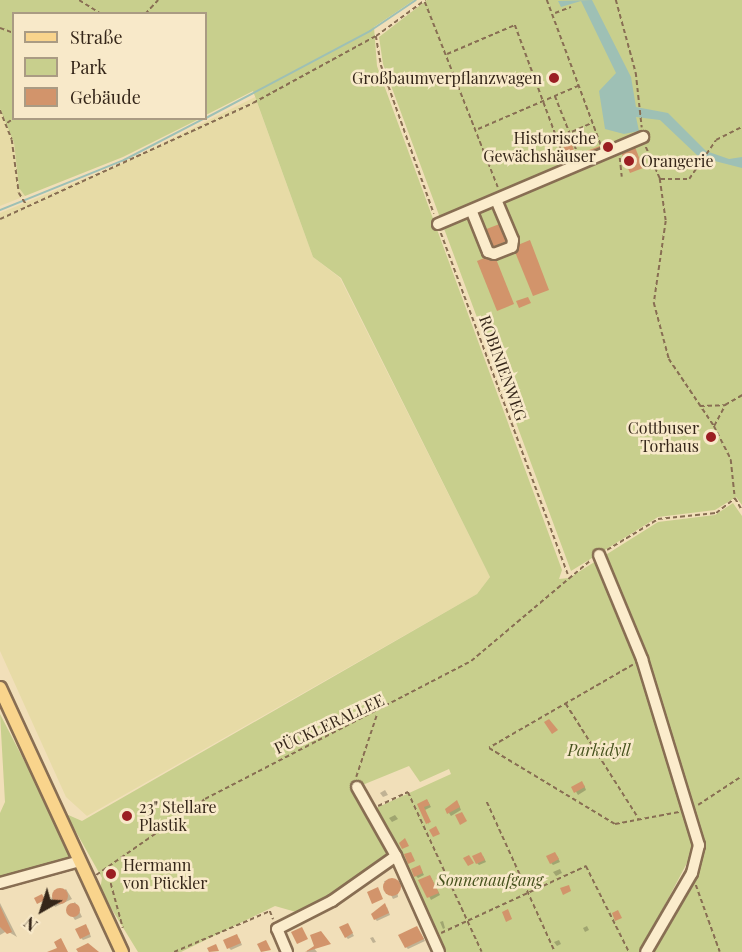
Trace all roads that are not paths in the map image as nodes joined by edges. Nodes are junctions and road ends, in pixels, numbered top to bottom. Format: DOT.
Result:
graph roads {
  1 [pos="643,137"];
  2 [pos="500,201"];
  3 [pos="472,212"];
  4 [pos="438,224"];
  5 [pos="599,555"];
  6 [pos="0,688"];
  7 [pos="357,787"];
  8 [pos="396,856"];
  9 [pos="81,861"];
  10 [pos="0,884"];
  11 [pos="122,952"];
  12 [pos="287,952"];
  13 [pos="439,952"];
  14 [pos="646,952"];
  1 -- 2 [label="street"];
  2 -- 3 [label="street"];
  2 -- 3 [label="street"];
  3 -- 4 [label="street"];
  5 -- 14 [label="street"];
  6 -- 9 [label="main road"];
  7 -- 8 [label="street"];
  8 -- 12 [label="street"];
  8 -- 13 [label="street"];
  9 -- 10 [label="street"];
  9 -- 11 [label="main road"];
}
